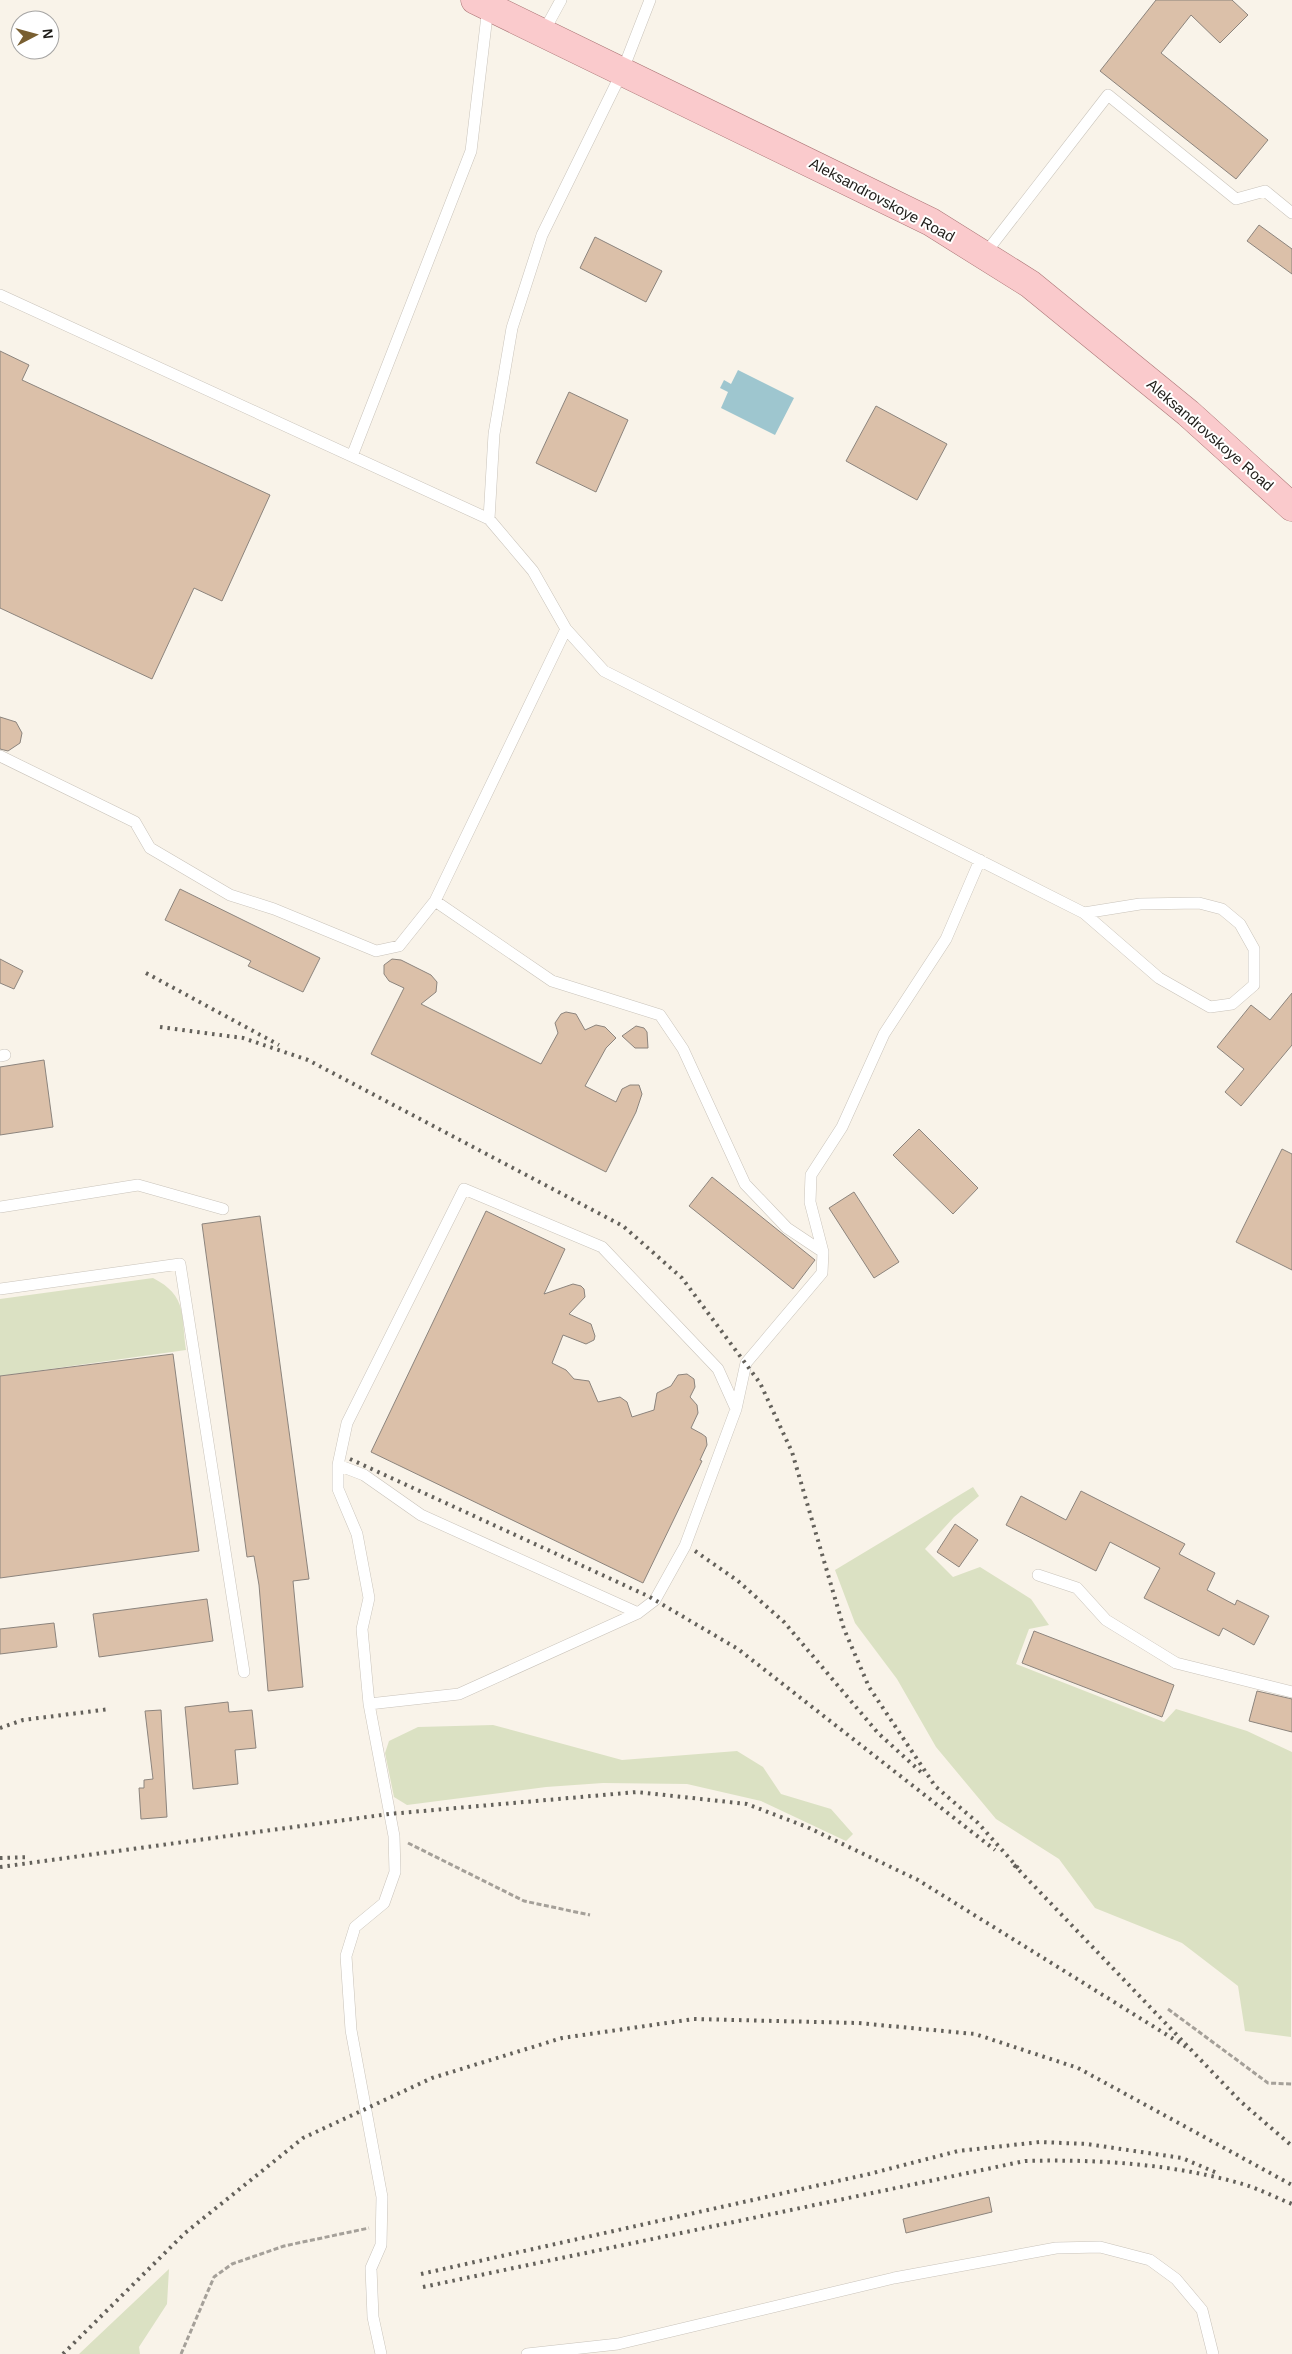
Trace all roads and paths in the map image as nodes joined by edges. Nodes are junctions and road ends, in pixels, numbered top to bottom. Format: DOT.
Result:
graph roads {
  1 [pos="561,0"];
  2 [pos="650,0"];
  3 [pos="481,3"];
  4 [pos="543,34"];
  5 [pos="622,72"];
  6 [pos="1292,213"];
  7 [pos="984,255"];
  8 [pos="0,295"];
  9 [pos="352,456"];
  10 [pos="1292,507"];
  11 [pos="489,519"];
  12 [pos="566,629"];
  13 [pos="0,756"];
  14 [pos="980,860"];
  15 [pos="435,901"];
  16 [pos="1084,913"];
  17 [pos="0,1207"];
  18 [pos="223,1209"];
  19 [pos="823,1252"];
  20 [pos="0,1289"];
  21 [pos="736,1409"];
  22 [pos="338,1465"];
  23 [pos="1038,1576"];
  24 [pos="638,1613"];
  25 [pos="244,1672"];
  26 [pos="1292,1692"];
  27 [pos="369,1704"];
  28 [pos="394,1836"];
  29 [pos="590,1915"];
  30 [pos="1168,2009"];
  31 [pos="1292,2084"];
  32 [pos="382,2225"];
  33 [pos="181,2354"];
  34 [pos="381,2354"];
  35 [pos="527,2354"];
  36 [pos="1214,2354"];
  1 -- 4 [label="lane"];
  2 -- 5 [label="lane"];
  3 -- 4 [label="main road, Aleksandrovskoye Road"];
  3 -- 9 [label="lane"];
  4 -- 5 [label="main road, Aleksandrovskoye Road"];
  5 -- 7 [label="main road, Aleksandrovskoye Road"];
  5 -- 11 [label="lane"];
  6 -- 7 [label="lane"];
  7 -- 10 [label="main road, Aleksandrovskoye Road"];
  8 -- 9 [label="lane"];
  9 -- 11 [label="lane"];
  11 -- 12 [label="lane"];
  12 -- 14 [label="lane"];
  12 -- 15 [label="lane"];
  13 -- 15 [label="lane"];
  14 -- 16 [label="lane"];
  14 -- 19 [label="lane"];
  15 -- 19 [label="lane"];
  16 -- 16 [label="lane"];
  17 -- 18 [label="lane"];
  19 -- 21 [label="lane"];
  20 -- 25 [label="lane"];
  21 -- 22 [label="lane"];
  21 -- 24 [label="lane"];
  22 -- 24 [label="lane"];
  22 -- 27 [label="lane"];
  23 -- 26 [label="lane"];
  24 -- 27 [label="lane"];
  27 -- 28 [label="lane"];
  28 -- 29 [label="path"];
  28 -- 32 [label="lane"];
  30 -- 31 [label="path"];
  32 -- 33 [label="path"];
  32 -- 34 [label="lane"];
  35 -- 36 [label="lane"];
}
